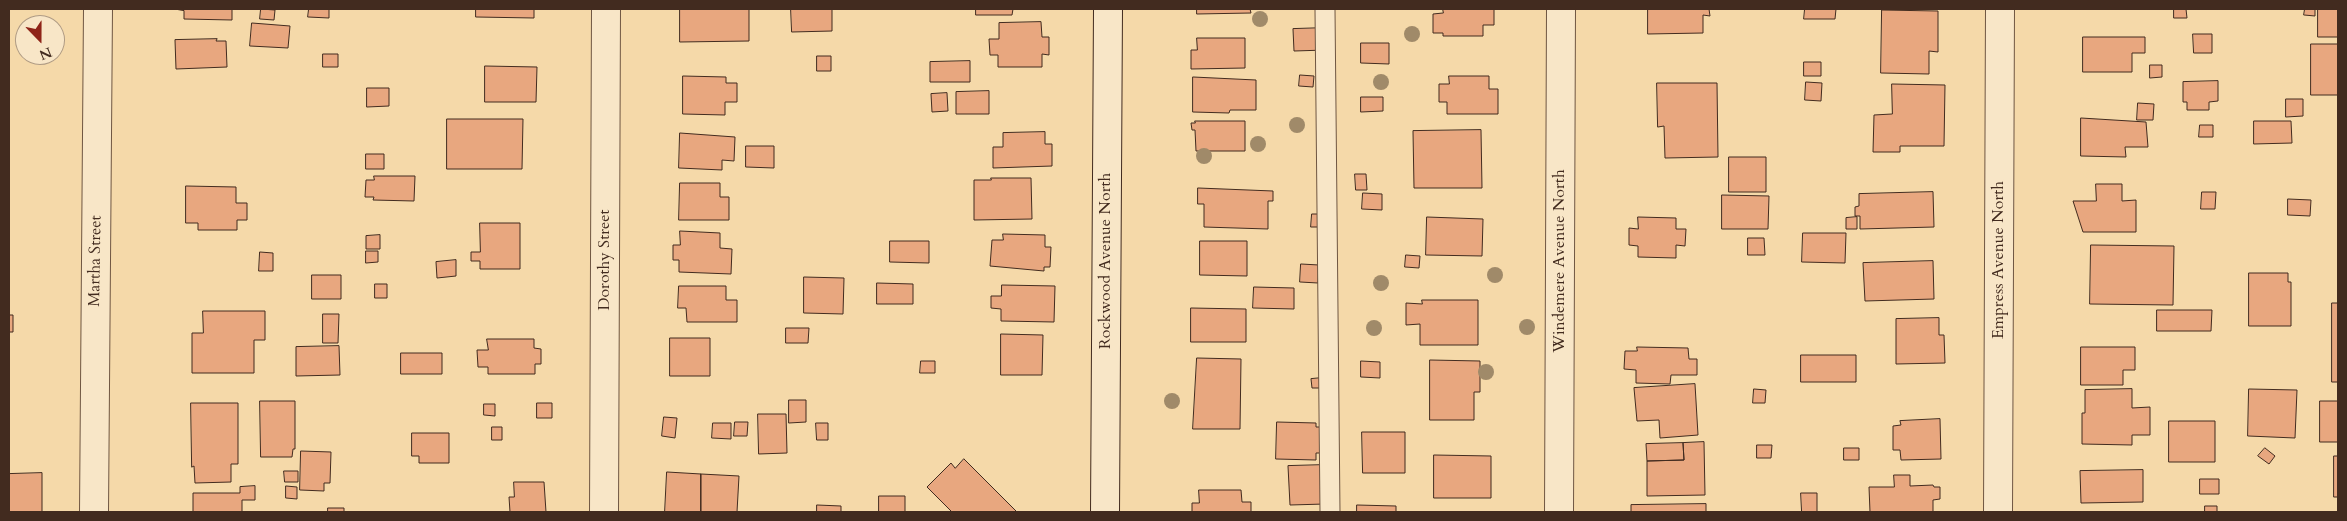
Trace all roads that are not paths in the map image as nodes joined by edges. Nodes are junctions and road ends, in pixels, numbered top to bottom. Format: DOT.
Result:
graph roads {
  1 [pos="98,9"];
  2 [pos="606,9"];
  3 [pos="1108,9"];
  4 [pos="1325,9"];
  5 [pos="1561,9"];
  6 [pos="2000,9"];
  7 [pos="94,512"];
  8 [pos="604,512"];
  9 [pos="1105,512"];
  10 [pos="1330,512"];
  11 [pos="1559,512"];
  12 [pos="1998,512"];
  1 -- 7 [label="street, Martha Street"];
  2 -- 8 [label="street, Dorothy Street"];
  3 -- 9 [label="street, Rockwood Avenue North"];
  4 -- 10 [label="lane"];
  5 -- 11 [label="street, Windemere Avenue North"];
  6 -- 12 [label="street, Empress Avenue North"];
}
